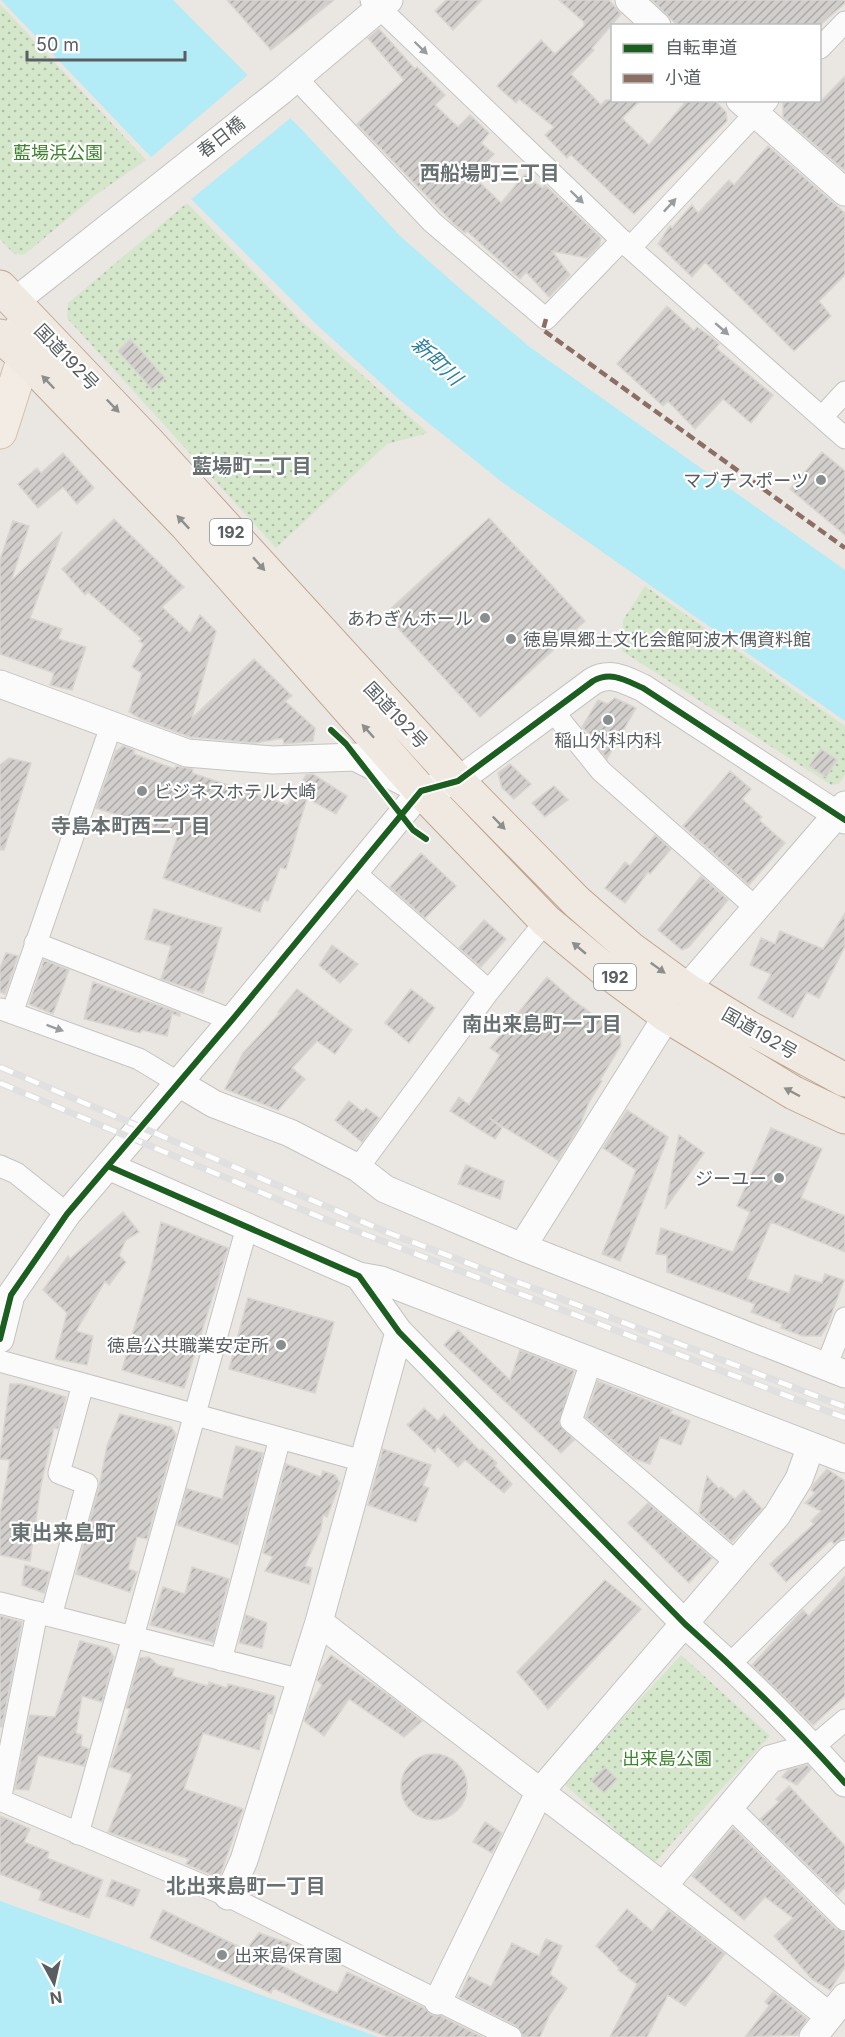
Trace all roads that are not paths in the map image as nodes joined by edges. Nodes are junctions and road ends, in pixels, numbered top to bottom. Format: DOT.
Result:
graph roads {
  1 [pos="628,0"];
  2 [pos="379,3"];
  3 [pos="655,24"];
  4 [pos="288,84"];
  5 [pos="754,105"];
  6 [pos="845,192"];
  7 [pos="626,244"];
  8 [pos="7,295"];
  9 [pos="7,347"];
  10 [pos="845,393"];
  11 [pos="822,417"];
  12 [pos="0,432"];
  13 [pos="845,438"];
  14 [pos="0,684"];
  15 [pos="552,710"];
  16 [pos="111,726"];
  17 [pos="458,781"];
  18 [pos="421,790"];
  19 [pos="842,813"];
  20 [pos="355,873"];
  21 [pos="755,907"];
  22 [pos="546,921"];
  23 [pos="35,943"];
  24 [pos="686,989"];
  25 [pos="489,991"];
  26 [pos="6,1011"];
  27 [pos="667,1016"];
  28 [pos="232,1020"];
  29 [pos="845,1080"];
  30 [pos="177,1082"];
  31 [pos="845,1116"];
  32 [pos="0,1166"];
  33 [pos="108,1166"];
  34 [pos="358,1168"];
  35 [pos="67,1214"];
  36 [pos="247,1227"];
  37 [pos="522,1247"];
  38 [pos="359,1276"];
  39 [pos="845,1318"];
  40 [pos="399,1332"];
  41 [pos="0,1339"];
  42 [pos="0,1361"];
  43 [pos="591,1362"];
  44 [pos="835,1371"];
  45 [pos="83,1384"];
  46 [pos="195,1415"];
  47 [pos="280,1438"];
  48 [pos="811,1446"];
  49 [pos="845,1459"];
  50 [pos="363,1461"];
  51 [pos="845,1551"];
  52 [pos="737,1563"];
  53 [pos="0,1602"];
  54 [pos="44,1614"];
  55 [pos="319,1622"];
  56 [pos="685,1624"];
  57 [pos="133,1636"];
  58 [pos="221,1660"];
  59 [pos="730,1664"];
  60 [pos="301,1680"];
  61 [pos="845,1720"];
  62 [pos="813,1747"];
  63 [pos="845,1783"];
  64 [pos="538,1793"];
  65 [pos="0,1800"];
  66 [pos="730,1807"];
  67 [pos="78,1834"];
  68 [pos="664,1885"];
  69 [pos="228,1896"];
  70 [pos="845,1920"];
  71 [pos="438,2001"];
  72 [pos="829,2017"];
  73 [pos="511,2037"];
  1 -- 3 [label="street"];
  2 -- 4 [label="street, 春日橋"];
  2 -- 7 [label="street, one-way"];
  4 -- 7 [label="street"];
  4 -- 8 [label="street, 春日橋"];
  5 -- 6 [label="street"];
  7 -- 5 [label="street, one-way"];
  7 -- 11 [label="street, one-way"];
  8 -- 9 [label="main road"];
  8 -- 17 [label="highway, 国道192号 / 192, one-way"];
  9 -- 12 [label="main road"];
  18 -- 9 [label="highway, 国道192号 / 192, one-way"];
  10 -- 11 [label="street"];
  11 -- 13 [label="street"];
  14 -- 16 [label="street"];
  15 -- 17 [label="street"];
  15 -- 19 [label="street"];
  15 -- 21 [label="street"];
  16 -- 18 [label="street"];
  16 -- 23 [label="street"];
  17 -- 18 [label="street"];
  17 -- 24 [label="highway, 国道192号 / 192, one-way"];
  18 -- 20 [label="street"];
  18 -- 22 [label="highway, 国道192号 / 192"];
  19 -- 21 [label="street"];
  20 -- 25 [label="street"];
  20 -- 28 [label="street"];
  21 -- 24 [label="street"];
  22 -- 25 [label="street"];
  27 -- 22 [label="highway, 国道192号 / 192, one-way"];
  23 -- 26 [label="street"];
  23 -- 28 [label="street"];
  24 -- 29 [label="highway, 国道192号 / 192"];
  25 -- 34 [label="street"];
  26 -- 30 [label="street, one-way"];
  31 -- 27 [label="highway, 国道192号 / 192, one-way"];
  27 -- 37 [label="street"];
  28 -- 30 [label="street"];
  30 -- 33 [label="street"];
  30 -- 34 [label="street"];
  32 -- 35 [label="street"];
  33 -- 35 [label="street"];
  33 -- 36 [label="street"];
  34 -- 37 [label="street"];
  35 -- 41 [label="street"];
  36 -- 38 [label="street"];
  36 -- 46 [label="street"];
  37 -- 44 [label="street"];
  38 -- 40 [label="street"];
  38 -- 43 [label="street"];
  39 -- 44 [label="street"];
  40 -- 50 [label="street"];
  40 -- 56 [label="street"];
  42 -- 45 [label="street"];
  43 -- 48 [label="street"];
  43 -- 52 [label="street"];
  45 -- 46 [label="street"];
  45 -- 54 [label="street"];
  46 -- 47 [label="street"];
  46 -- 57 [label="street"];
  47 -- 50 [label="street"];
  47 -- 58 [label="street"];
  48 -- 49 [label="street"];
  48 -- 52 [label="street"];
  50 -- 55 [label="street"];
  51 -- 59 [label="street"];
  52 -- 56 [label="street"];
  53 -- 54 [label="street"];
  54 -- 57 [label="street"];
  54 -- 65 [label="street"];
  55 -- 60 [label="street"];
  55 -- 64 [label="street"];
  56 -- 59 [label="street"];
  56 -- 64 [label="street"];
  57 -- 58 [label="street"];
  57 -- 67 [label="street"];
  58 -- 60 [label="street"];
  59 -- 62 [label="street"];
  60 -- 69 [label="street"];
  61 -- 62 [label="street"];
  62 -- 63 [label="street"];
  62 -- 66 [label="street"];
  64 -- 68 [label="street"];
  64 -- 71 [label="street"];
  65 -- 67 [label="street"];
  66 -- 68 [label="street"];
  66 -- 70 [label="street"];
  67 -- 69 [label="street"];
  68 -- 72 [label="street"];
  69 -- 71 [label="street"];
  71 -- 73 [label="street"];
}
